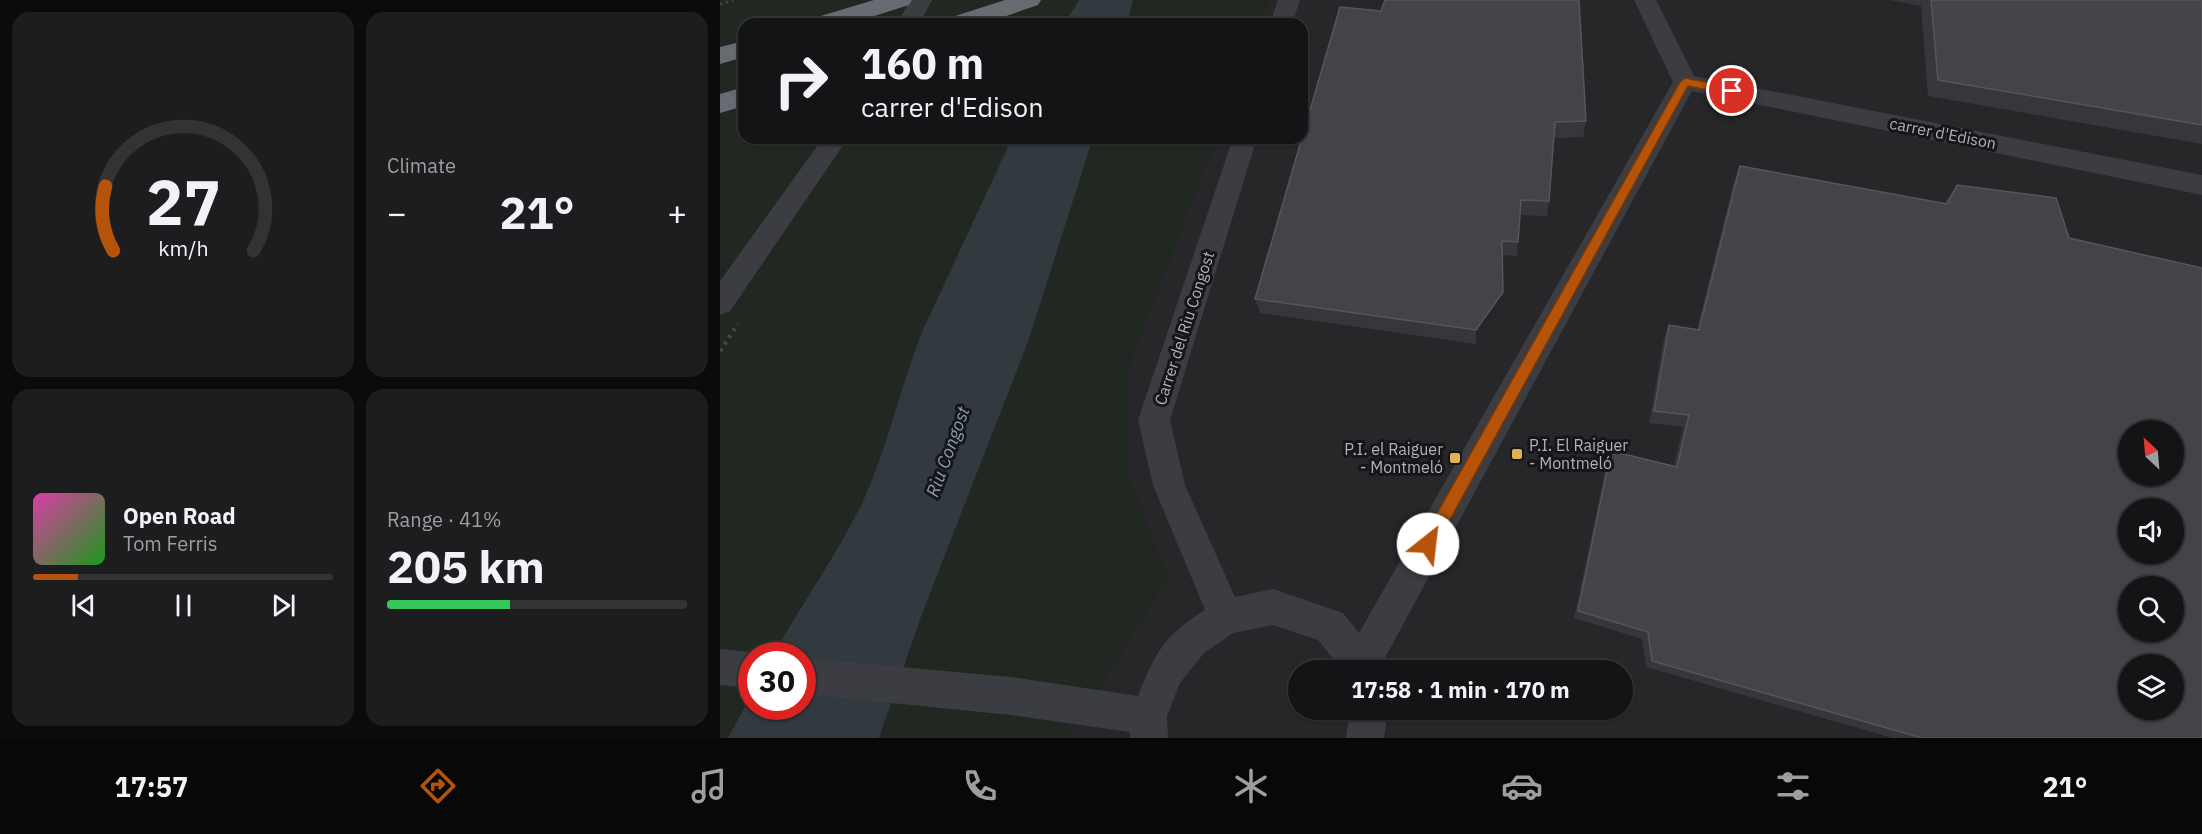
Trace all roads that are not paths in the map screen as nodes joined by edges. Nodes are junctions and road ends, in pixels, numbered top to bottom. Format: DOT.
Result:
graph roads {
  1 [pos="900,0"];
  2 [pos="921,0"];
  3 [pos="1029,0"];
  4 [pos="1289,0"];
  5 [pos="1645,0"];
  6 [pos="842,18"];
  7 [pos="911,18"];
  8 [pos="976,18"];
  9 [pos="1283,18"];
  10 [pos="738,51"];
  11 [pos="720,56"];
  12 [pos="1685,82"];
  13 [pos="738,98"];
  14 [pos="720,104"];
  15 [pos="832,144"];
  16 [pos="1243,144"];
  17 [pos="2202,185"];
  18 [pos="720,303"];
  19 [pos="1226,617"];
  20 [pos="1355,660"];
  21 [pos="1365,660"];
  22 [pos="720,667"];
  23 [pos="738,669"];
  24 [pos="816,677"];
  25 [pos="1368,720"];
  26 [pos="1148,727"];
  27 [pos="1365,738"];
  1 -- 6 [label="highway"];
  2 -- 7 [label="street"];
  3 -- 8 [label="highway"];
  4 -- 9 [label="street"];
  5 -- 12 [label="street"];
  10 -- 11 [label="highway"];
  12 -- 17 [label="street, carrer d'Edison"];
  12 -- 21 [label="street"];
  13 -- 14 [label="highway"];
  15 -- 18 [label="street"];
  16 -- 19 [label="street, Carrer del Riu Congost"];
  19 -- 20 [label="street"];
  19 -- 26 [label="street"];
  22 -- 23 [label="street"];
  24 -- 26 [label="street"];
  25 -- 27 [label="street"];
}
